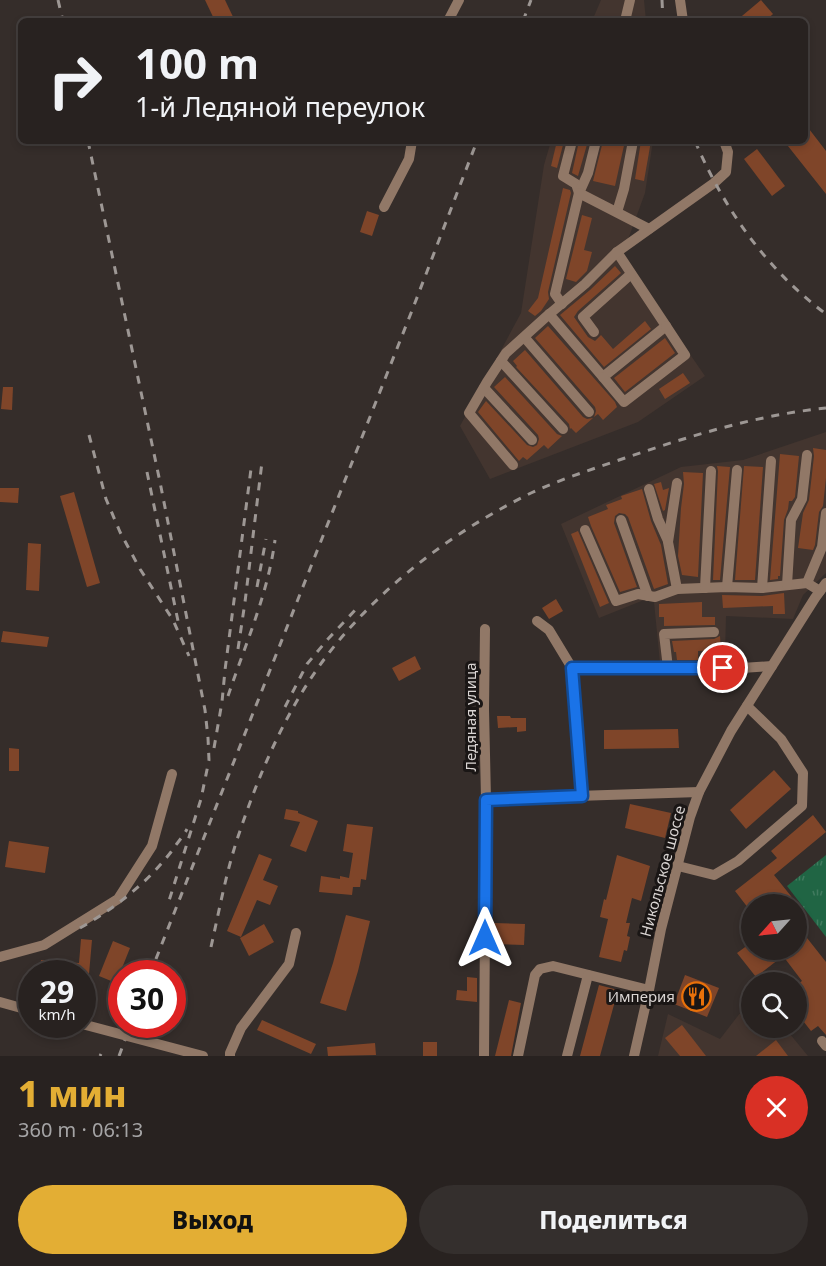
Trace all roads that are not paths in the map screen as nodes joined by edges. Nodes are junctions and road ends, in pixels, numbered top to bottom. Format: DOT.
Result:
graph roads {
  1 [pos="459,0"];
  2 [pos="630,0"];
  3 [pos="680,0"];
  4 [pos="450,18"];
  5 [pos="626,18"];
  6 [pos="683,18"];
  7 [pos="412,144"];
  8 [pos="571,144"];
  9 [pos="595,144"];
  10 [pos="632,144"];
  11 [pos="725,144"];
  12 [pos="579,193"];
  13 [pos="384,207"];
  14 [pos="617,212"];
  15 [pos="649,229"];
  16 [pos="616,252"];
  17 [pos="631,274"];
  18 [pos="561,304"];
  19 [pos="549,314"];
  20 [pos="666,326"];
  21 [pos="594,332"];
  22 [pos="525,338"];
  23 [pos="501,361"];
  24 [pos="603,377"];
  25 [pos="484,388"];
  26 [pos="589,412"];
  27 [pos="563,429"];
  28 [pos="532,440"];
  29 [pos="807,455"];
  30 [pos="771,461"];
  31 [pos="513,465"];
  32 [pos="737,470"];
  33 [pos="711,471"];
  34 [pos="677,483"];
  35 [pos="649,489"];
  36 [pos="826,513"];
  37 [pos="621,520"];
  38 [pos="585,530"];
  39 [pos="668,542"];
  40 [pos="807,583"];
  41 [pos="787,585"];
  42 [pos="727,586"];
  43 [pos="823,587"];
  44 [pos="705,588"];
  45 [pos="762,588"];
  46 [pos="677,589"];
  47 [pos="648,596"];
  48 [pos="537,621"];
  49 [pos="485,629"];
  50 [pos="714,632"];
  51 [pos="772,666"];
  52 [pos="572,668"];
  53 [pos="668,668"];
  54 [pos="747,706"];
  55 [pos="172,774"];
  56 [pos="699,792"];
  57 [pos="582,796"];
  58 [pos="486,800"];
  59 [pos="678,866"];
  60 [pos="296,933"];
  61 [pos="0,957"];
  62 [pos="588,975"];
  63 [pos="649,990"];
  64 [pos="0,1002"];
  65 [pos="18,1007"];
  66 [pos="96,1028"];
  67 [pos="203,1056"];
  68 [pos="230,1056"];
  69 [pos="484,1056"];
  70 [pos="518,1056"];
  71 [pos="567,1056"];
  72 [pos="634,1056"];
  1 -- 4 [label="street"];
  2 -- 5 [label="street"];
  3 -- 6 [label="street"];
  7 -- 13 [label="street"];
  8 -- 12 [label="street"];
  9 -- 12 [label="street"];
  10 -- 14 [label="street"];
  11 -- 15 [label="street"];
  12 -- 14 [label="street"];
  12 -- 18 [label="street"];
  14 -- 15 [label="street"];
  15 -- 16 [label="street"];
  16 -- 17 [label="street"];
  16 -- 18 [label="street"];
  17 -- 20 [label="street"];
  17 -- 21 [label="street"];
  18 -- 19 [label="street"];
  19 -- 22 [label="street"];
  19 -- 24 [label="street"];
  20 -- 24 [label="street"];
  20 -- 24 [label="street"];
  22 -- 23 [label="street"];
  22 -- 26 [label="street"];
  23 -- 25 [label="street"];
  23 -- 27 [label="street"];
  25 -- 28 [label="street"];
  25 -- 31 [label="street"];
  29 -- 41 [label="street"];
  30 -- 45 [label="street"];
  32 -- 42 [label="street"];
  33 -- 44 [label="street"];
  34 -- 39 [label="street"];
  35 -- 39 [label="street"];
  36 -- 40 [label="street"];
  37 -- 47 [label="street"];
  38 -- 47 [label="street"];
  39 -- 46 [label="street"];
  40 -- 41 [label="street"];
  40 -- 43 [label="street"];
  41 -- 45 [label="street"];
  42 -- 44 [label="street"];
  42 -- 45 [label="street"];
  43 -- 51 [label="street, Никольское шоссе"];
  44 -- 46 [label="street"];
  46 -- 47 [label="street"];
  48 -- 52 [label="street"];
  49 -- 58 [label="street, Ледяная улица"];
  50 -- 53 [label="street"];
  51 -- 53 [label="street"];
  51 -- 54 [label="street, Никольское шоссе"];
  52 -- 53 [label="street"];
  52 -- 57 [label="street"];
  54 -- 56 [label="street, Никольское шоссе"];
  54 -- 59 [label="street"];
  55 -- 61 [label="street"];
  56 -- 57 [label="street"];
  56 -- 59 [label="street, Никольское шоссе"];
  57 -- 58 [label="street"];
  58 -- 69 [label="street, Ледяная улица"];
  59 -- 63 [label="street, Никольское шоссе"];
  60 -- 68 [label="street"];
  62 -- 63 [label="street"];
  62 -- 70 [label="street"];
  62 -- 71 [label="street"];
  63 -- 72 [label="street, Никольское шоссе"];
  64 -- 65 [label="street"];
  66 -- 67 [label="street, bridge"];
}
